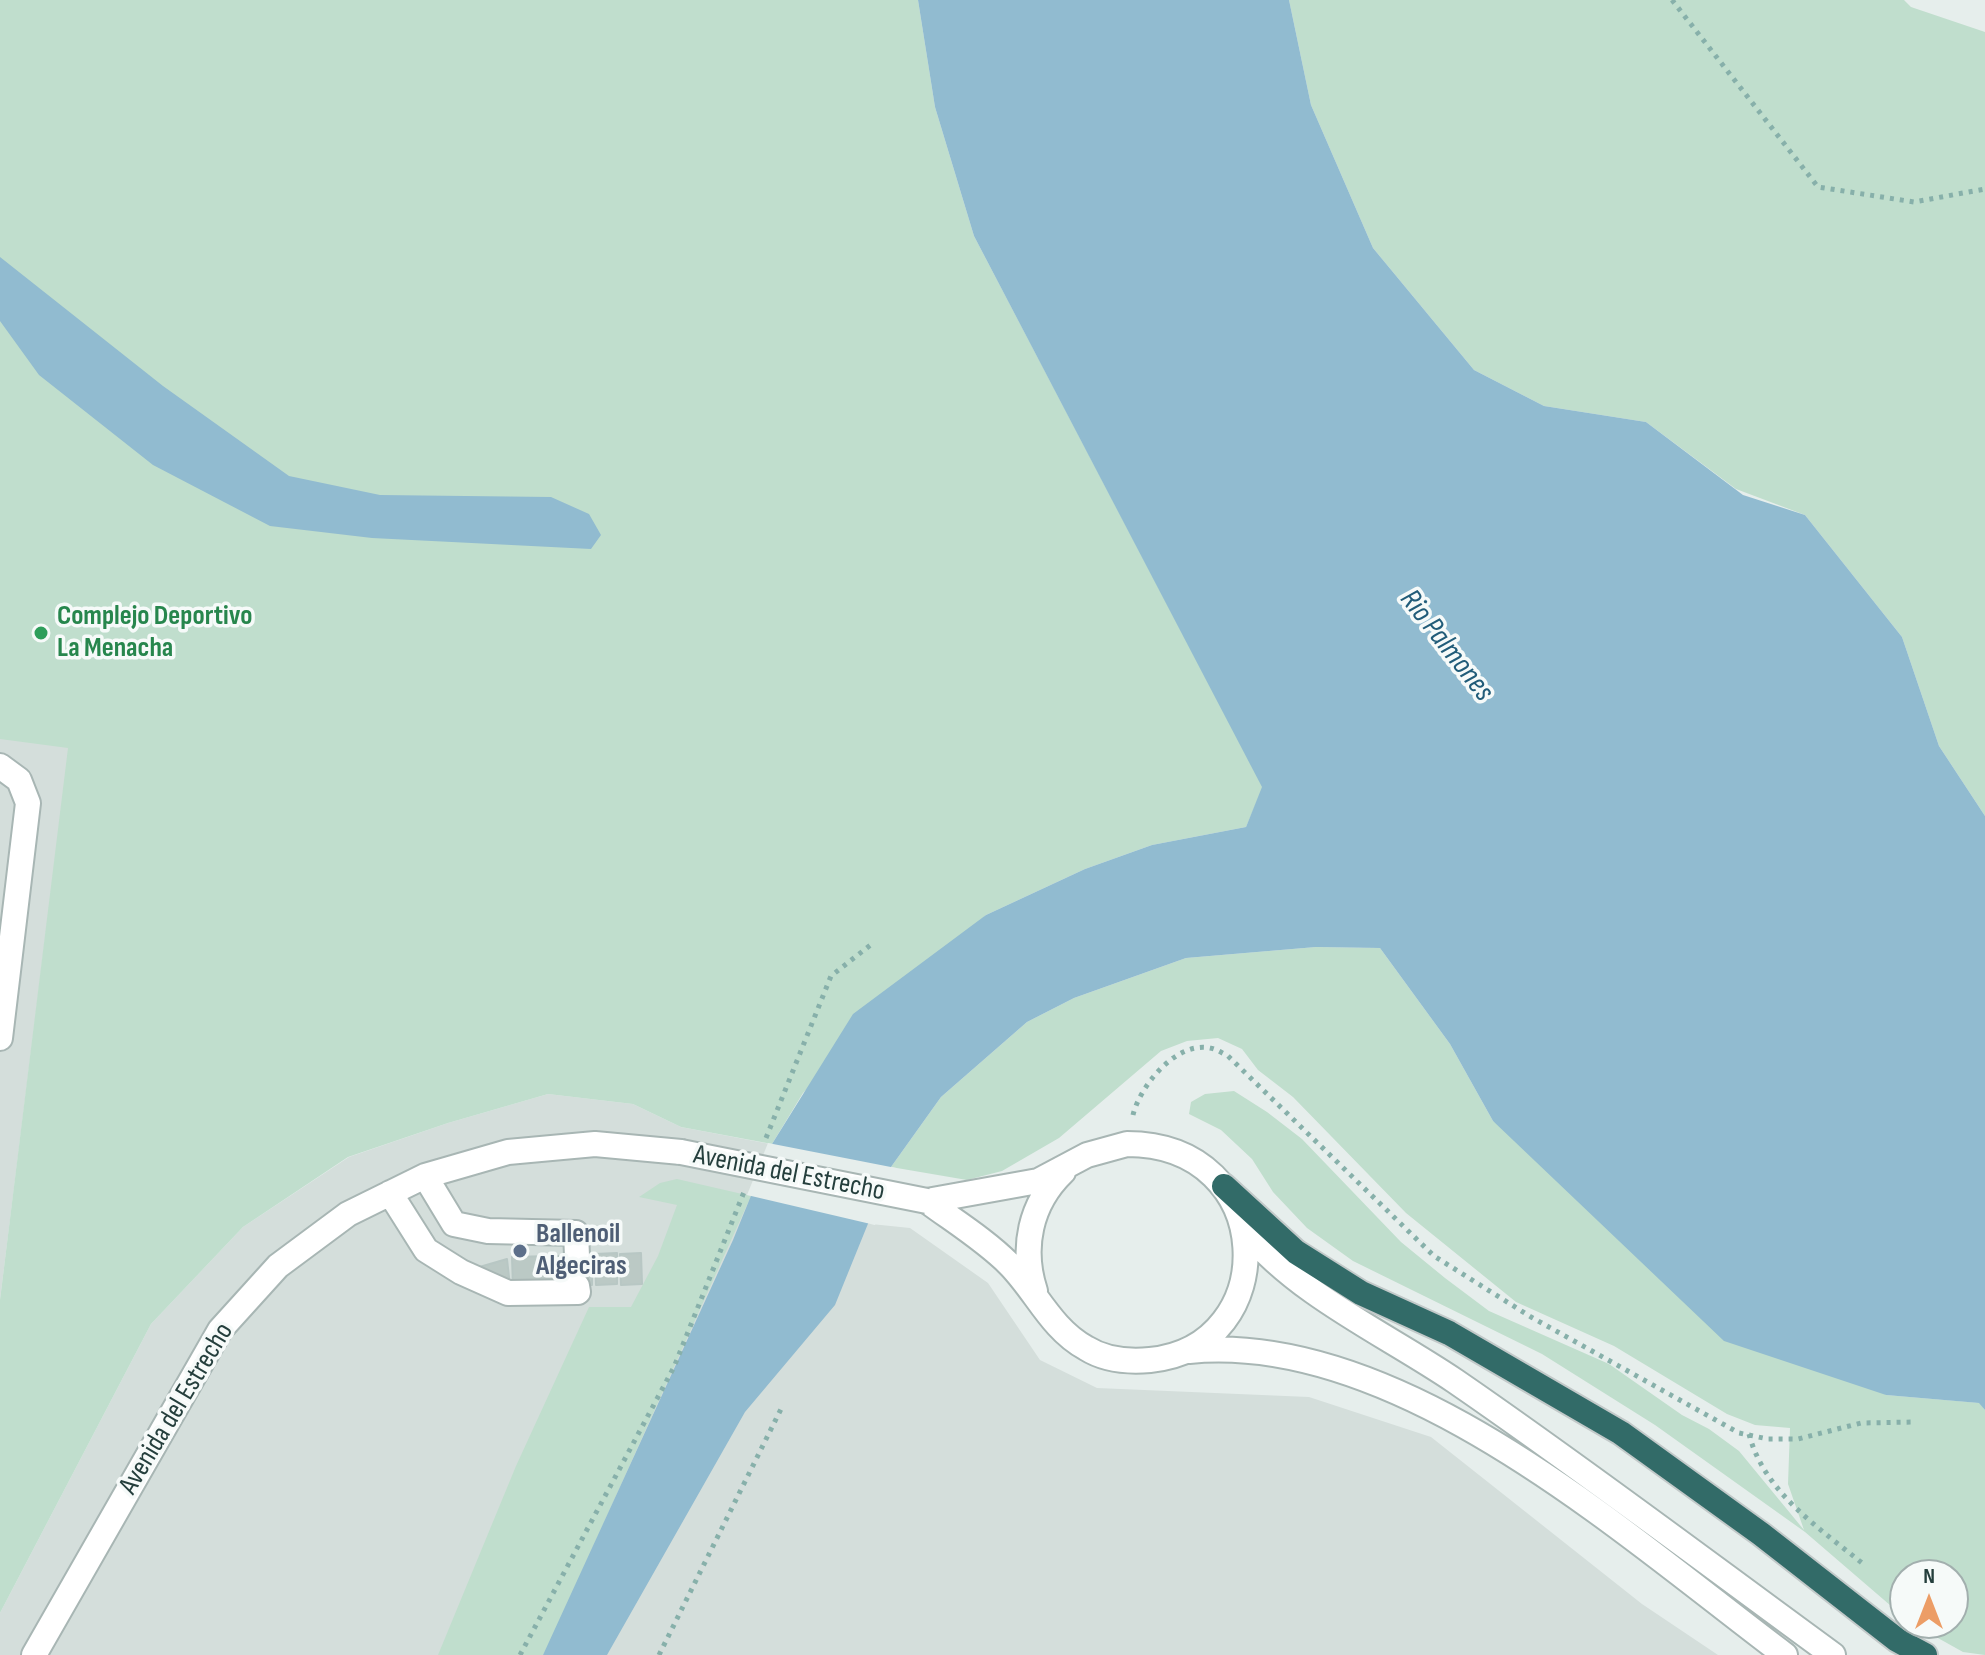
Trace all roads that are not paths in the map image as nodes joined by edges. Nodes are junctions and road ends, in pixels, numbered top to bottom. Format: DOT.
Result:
graph roads {
  1 [pos="0,766"];
  2 [pos="0,1038"];
  3 [pos="1070,1165"];
  4 [pos="425,1176"];
  5 [pos="1224,1186"];
  6 [pos="390,1193"];
  7 [pos="927,1201"];
  8 [pos="1245,1230"];
  9 [pos="577,1256"];
  10 [pos="577,1286"];
  11 [pos="1037,1298"];
  12 [pos="1183,1351"];
  13 [pos="34,1655"];
  14 [pos="1785,1655"];
  15 [pos="1833,1655"];
  16 [pos="1925,1655"];
  1 -- 2 [label="street"];
  3 -- 5 [label="street, Avenida del Estrecho"];
  3 -- 7 [label="street, Avenida del Estrecho"];
  3 -- 11 [label="street, Avenida del Estrecho"];
  4 -- 6 [label="street, Avenida del Estrecho"];
  4 -- 7 [label="street, Avenida del Estrecho, bridge"];
  4 -- 9 [label="street"];
  5 -- 8 [label="street, Avenida del Estrecho"];
  5 -- 16 [label="highway"];
  6 -- 10 [label="street"];
  6 -- 13 [label="street, Avenida del Estrecho"];
  7 -- 11 [label="street, Avenida del Estrecho"];
  8 -- 12 [label="street, Avenida del Estrecho"];
  8 -- 15 [label="street"];
  11 -- 12 [label="street, Avenida del Estrecho"];
  12 -- 14 [label="street"];
}
